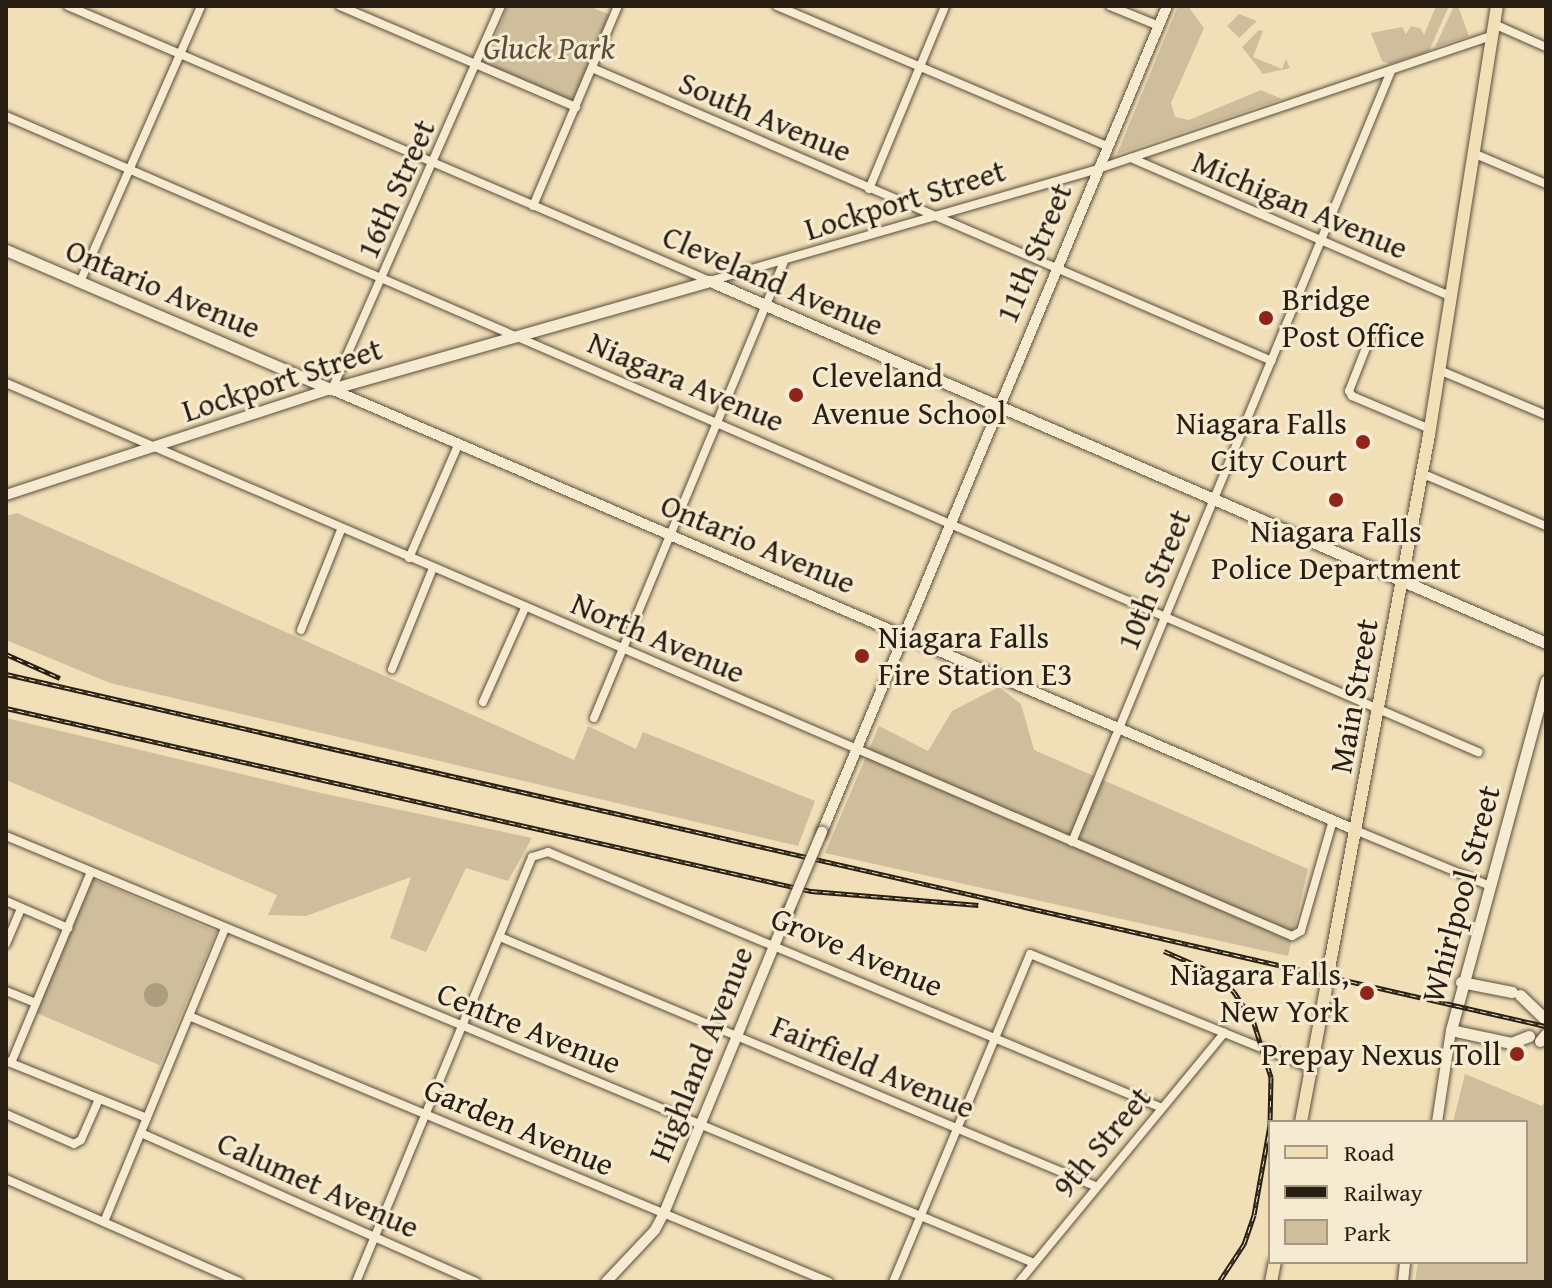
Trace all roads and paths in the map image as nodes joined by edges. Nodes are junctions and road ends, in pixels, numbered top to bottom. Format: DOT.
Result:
graph roads {
  1 [pos="68,6"];
  2 [pos="201,6"];
  3 [pos="340,6"];
  4 [pos="501,6"];
  5 [pos="777,6"];
  6 [pos="945,6"];
  7 [pos="1110,6"];
  8 [pos="1167,6"];
  9 [pos="1497,6"];
  10 [pos="614,7"];
  11 [pos="1159,26"];
  12 [pos="1493,30"];
  13 [pos="1546,47"];
  14 [pos="180,54"];
  15 [pos="476,66"];
  16 [pos="920,67"];
  17 [pos="592,68"];
  18 [pos="1391,71"];
  19 [pos="576,107"];
  20 [pos="6,116"];
  21 [pos="1107,146"];
  22 [pos="1473,153"];
  23 [pos="1130,158"];
  24 [pos="434,163"];
  25 [pos="130,169"];
  26 [pos="1098,169"];
  27 [pos="1546,184"];
  28 [pos="869,189"];
  29 [pos="533,206"];
  30 [pos="939,219"];
  31 [pos="1321,240"];
  32 [pos="6,250"];
  33 [pos="783,263"];
  34 [pos="1055,269"];
  35 [pos="383,279"];
  36 [pos="710,281"];
  37 [pos="80,282"];
  38 [pos="1450,296"];
  39 [pos="766,306"];
  40 [pos="515,335"];
  41 [pos="1371,335"];
  42 [pos="1272,361"];
  43 [pos="1439,370"];
  44 [pos="6,383"];
  45 [pos="331,389"];
  46 [pos="999,406"];
  47 [pos="1545,412"];
  48 [pos="717,422"];
  49 [pos="1430,429"];
  50 [pos="459,443"];
  51 [pos="154,448"];
  52 [pos="1421,473"];
  53 [pos="6,495"];
  54 [pos="1213,499"];
  55 [pos="950,521"];
  56 [pos="1546,526"];
  57 [pos="341,530"];
  58 [pos="670,535"];
  59 [pos="409,558"];
  60 [pos="433,568"];
  61 [pos="1401,580"];
  62 [pos="525,608"];
  63 [pos="1166,614"];
  64 [pos="301,630"];
  65 [pos="904,635"];
  66 [pos="1546,643"];
  67 [pos="623,649"];
  68 [pos="392,669"];
  69 [pos="1546,681"];
  70 [pos="483,702"];
  71 [pos="1379,708"];
  72 [pos="594,718"];
  73 [pos="1119,727"];
  74 [pos="856,749"];
  75 [pos="1478,752"];
  76 [pos="1333,820"];
  77 [pos="1355,830"];
  78 [pos="822,832"];
  79 [pos="6,836"];
  80 [pos="1072,842"];
  81 [pos="91,872"];
  82 [pos="1490,886"];
  83 [pos="6,901"];
  84 [pos="21,908"];
  85 [pos="68,928"];
  86 [pos="225,928"];
  87 [pos="500,937"];
  88 [pos="775,943"];
  89 [pos="6,944"];
  90 [pos="1329,969"];
  91 [pos="1461,982"];
  92 [pos="1326,989"];
  93 [pos="6,991"];
  94 [pos="36,1003"];
  95 [pos="189,1016"];
  96 [pos="1546,1020"];
  97 [pos="463,1027"];
  98 [pos="1451,1030"];
  99 [pos="1224,1033"];
  100 [pos="735,1035"];
  101 [pos="995,1037"];
  102 [pos="1535,1038"];
  103 [pos="9,1062"];
  104 [pos="1311,1068"];
  105 [pos="99,1099"];
  106 [pos="1162,1108"];
  107 [pos="6,1114"];
  108 [pos="426,1114"];
  109 [pos="147,1118"];
  110 [pos="1301,1120"];
  111 [pos="1437,1120"];
  112 [pos="701,1124"];
  113 [pos="957,1128"];
  114 [pos="141,1133"];
  115 [pos="6,1179"];
  116 [pos="1095,1186"];
  117 [pos="664,1213"];
  118 [pos="921,1214"];
  119 [pos="104,1222"];
  120 [pos="376,1236"];
  121 [pos="1034,1263"];
  122 [pos="239,1282"];
  123 [pos="356,1282"];
  124 [pos="476,1282"];
  125 [pos="606,1282"];
  126 [pos="829,1282"];
  127 [pos="893,1282"];
  128 [pos="1019,1282"];
  1 -- 14 [label="street, Cleveland Avenue"];
  2 -- 14 [label="street"];
  3 -- 15 [label="street"];
  4 -- 15 [label="street, 16th Street"];
  5 -- 16 [label="street"];
  6 -- 16 [label="street"];
  7 -- 11 [label="street"];
  8 -- 11 [label="street, 11th Street"];
  9 -- 12 [label="main road, Main Street"];
  10 -- 17 [label="street"];
  11 -- 21 [label="street, 11th Street"];
  12 -- 13 [label="street"];
  12 -- 18 [label="street, Lockport Street"];
  12 -- 22 [label="main road, Main Street"];
  14 -- 24 [label="street, Cleveland Avenue"];
  14 -- 25 [label="street"];
  15 -- 19 [label="street"];
  15 -- 24 [label="street, 16th Street"];
  16 -- 21 [label="street"];
  16 -- 28 [label="street"];
  17 -- 19 [label="street"];
  17 -- 28 [label="street, South Avenue"];
  18 -- 23 [label="street, Lockport Street"];
  18 -- 31 [label="street, 10th Street"];
  19 -- 29 [label="street"];
  20 -- 25 [label="street, Niagara Avenue"];
  21 -- 26 [label="street, 11th Street"];
  22 -- 27 [label="street"];
  22 -- 38 [label="main road, Main Street"];
  23 -- 26 [label="street, Lockport Street"];
  23 -- 31 [label="street, Michigan Avenue"];
  24 -- 29 [label="street, Cleveland Avenue"];
  24 -- 35 [label="street, 16th Street"];
  25 -- 35 [label="street, Niagara Avenue"];
  25 -- 37 [label="street"];
  26 -- 30 [label="street, Lockport Street"];
  26 -- 34 [label="street, 11th Street"];
  28 -- 30 [label="street, South Avenue"];
  29 -- 36 [label="street, Cleveland Avenue"];
  30 -- 33 [label="street, Lockport Street"];
  30 -- 34 [label="street, South Avenue"];
  31 -- 38 [label="street, Michigan Avenue"];
  31 -- 42 [label="street, 10th Street"];
  32 -- 37 [label="main road, Ontario Avenue"];
  33 -- 36 [label="street, Lockport Street"];
  33 -- 39 [label="street"];
  34 -- 42 [label="street, South Avenue"];
  34 -- 46 [label="street, 11th Street"];
  35 -- 40 [label="street, Niagara Avenue"];
  35 -- 45 [label="street, 16th Street"];
  36 -- 39 [label="main road, Cleveland Avenue"];
  36 -- 40 [label="main road, Lockport Street"];
  37 -- 45 [label="main road, Ontario Avenue"];
  38 -- 43 [label="main road, Main Street"];
  39 -- 46 [label="main road, Cleveland Avenue"];
  39 -- 48 [label="street"];
  40 -- 45 [label="main road, Lockport Street"];
  40 -- 48 [label="street, Niagara Avenue"];
  41 -- 49 [label="street"];
  42 -- 54 [label="street, 10th Street"];
  43 -- 47 [label="street"];
  43 -- 49 [label="main road, Main Street"];
  44 -- 51 [label="street, North Avenue"];
  45 -- 50 [label="street, Ontario Avenue"];
  45 -- 51 [label="street, Lockport Street"];
  46 -- 54 [label="main road, Cleveland Avenue"];
  46 -- 55 [label="street, 11th Street"];
  48 -- 55 [label="street, Niagara Avenue"];
  48 -- 58 [label="street"];
  49 -- 52 [label="main road, Main Street"];
  50 -- 58 [label="street, Ontario Avenue"];
  50 -- 59 [label="street"];
  51 -- 53 [label="street, Lockport Street"];
  51 -- 57 [label="street, North Avenue"];
  52 -- 56 [label="street"];
  52 -- 61 [label="main road, Main Street"];
  54 -- 61 [label="main road, Cleveland Avenue"];
  54 -- 63 [label="street, 10th Street"];
  55 -- 63 [label="street, Niagara Avenue"];
  55 -- 65 [label="street, 11th Street"];
  57 -- 59 [label="street, North Avenue"];
  57 -- 64 [label="street"];
  58 -- 65 [label="street, Ontario Avenue"];
  58 -- 67 [label="street"];
  59 -- 60 [label="street, North Avenue"];
  60 -- 62 [label="street, North Avenue"];
  60 -- 68 [label="street"];
  61 -- 66 [label="main road, Cleveland Avenue"];
  61 -- 71 [label="main road, Main Street"];
  62 -- 67 [label="street, North Avenue"];
  62 -- 70 [label="street"];
  63 -- 71 [label="street, Niagara Avenue"];
  63 -- 73 [label="street, 10th Street"];
  65 -- 73 [label="street, Ontario Avenue"];
  65 -- 74 [label="street, 11th Street"];
  67 -- 72 [label="street"];
  67 -- 74 [label="street, North Avenue"];
  69 -- 82 [label="main road, Whirlpool Street"];
  71 -- 75 [label="street, Niagara Avenue"];
  71 -- 77 [label="main road, Main Street"];
  73 -- 76 [label="street, Ontario Avenue"];
  73 -- 80 [label="street, 10th Street"];
  74 -- 78 [label="street, 11th Street"];
  74 -- 80 [label="street, North Avenue"];
  76 -- 77 [label="street, Ontario Avenue"];
  76 -- 80 [label="street, North Avenue"];
  77 -- 82 [label="street, Ontario Avenue"];
  77 -- 90 [label="main road, Main Street"];
  78 -- 88 [label="street, Highland Avenue, bridge"];
  79 -- 81 [label="street, Centre Avenue"];
  81 -- 85 [label="street"];
  81 -- 86 [label="street, Centre Avenue"];
  82 -- 91 [label="main road, Whirlpool Street"];
  83 -- 84 [label="street"];
  84 -- 85 [label="street"];
  84 -- 89 [label="street"];
  85 -- 94 [label="street"];
  86 -- 95 [label="street"];
  86 -- 97 [label="street, Centre Avenue"];
  87 -- 88 [label="street, Grove Avenue"];
  87 -- 97 [label="street"];
  87 -- 100 [label="street, Fairfield Avenue"];
  88 -- 100 [label="street, Highland Avenue"];
  88 -- 101 [label="street, Grove Avenue"];
  91 -- 96 [label="main road"];
  91 -- 98 [label="main road, Whirlpool Street"];
  92 -- 104 [label="main road"];
  93 -- 94 [label="street"];
  94 -- 103 [label="street"];
  95 -- 108 [label="street, Garden Avenue"];
  95 -- 109 [label="street"];
  97 -- 108 [label="street"];
  97 -- 112 [label="street, Centre Avenue"];
  98 -- 102 [label="main road"];
  98 -- 111 [label="street, Whirlpool Street"];
  99 -- 101 [label="street"];
  99 -- 104 [label="street"];
  99 -- 106 [label="street, 9th Street"];
  100 -- 112 [label="street, Highland Avenue"];
  100 -- 113 [label="street, Fairfield Avenue"];
  101 -- 106 [label="street, Grove Avenue"];
  101 -- 113 [label="street"];
  103 -- 105 [label="street"];
  104 -- 110 [label="main road"];
  105 -- 107 [label="street"];
  105 -- 109 [label="street"];
  106 -- 116 [label="street, 9th Street"];
  108 -- 117 [label="street, Garden Avenue"];
  108 -- 120 [label="street"];
  109 -- 114 [label="street"];
  112 -- 117 [label="street, Highland Avenue"];
  112 -- 118 [label="street, Centre Avenue"];
  113 -- 116 [label="street, Fairfield Avenue"];
  113 -- 118 [label="street"];
  114 -- 119 [label="street"];
  114 -- 120 [label="street, Calumet Avenue"];
  115 -- 119 [label="street"];
  116 -- 121 [label="street, 9th Street"];
  117 -- 125 [label="street, Highland Avenue"];
  117 -- 126 [label="street, Garden Avenue"];
  118 -- 121 [label="street, Centre Avenue"];
  118 -- 127 [label="street"];
  119 -- 122 [label="street"];
  120 -- 123 [label="street"];
  120 -- 124 [label="street, Calumet Avenue"];
  121 -- 128 [label="street, 9th Street"];
}
